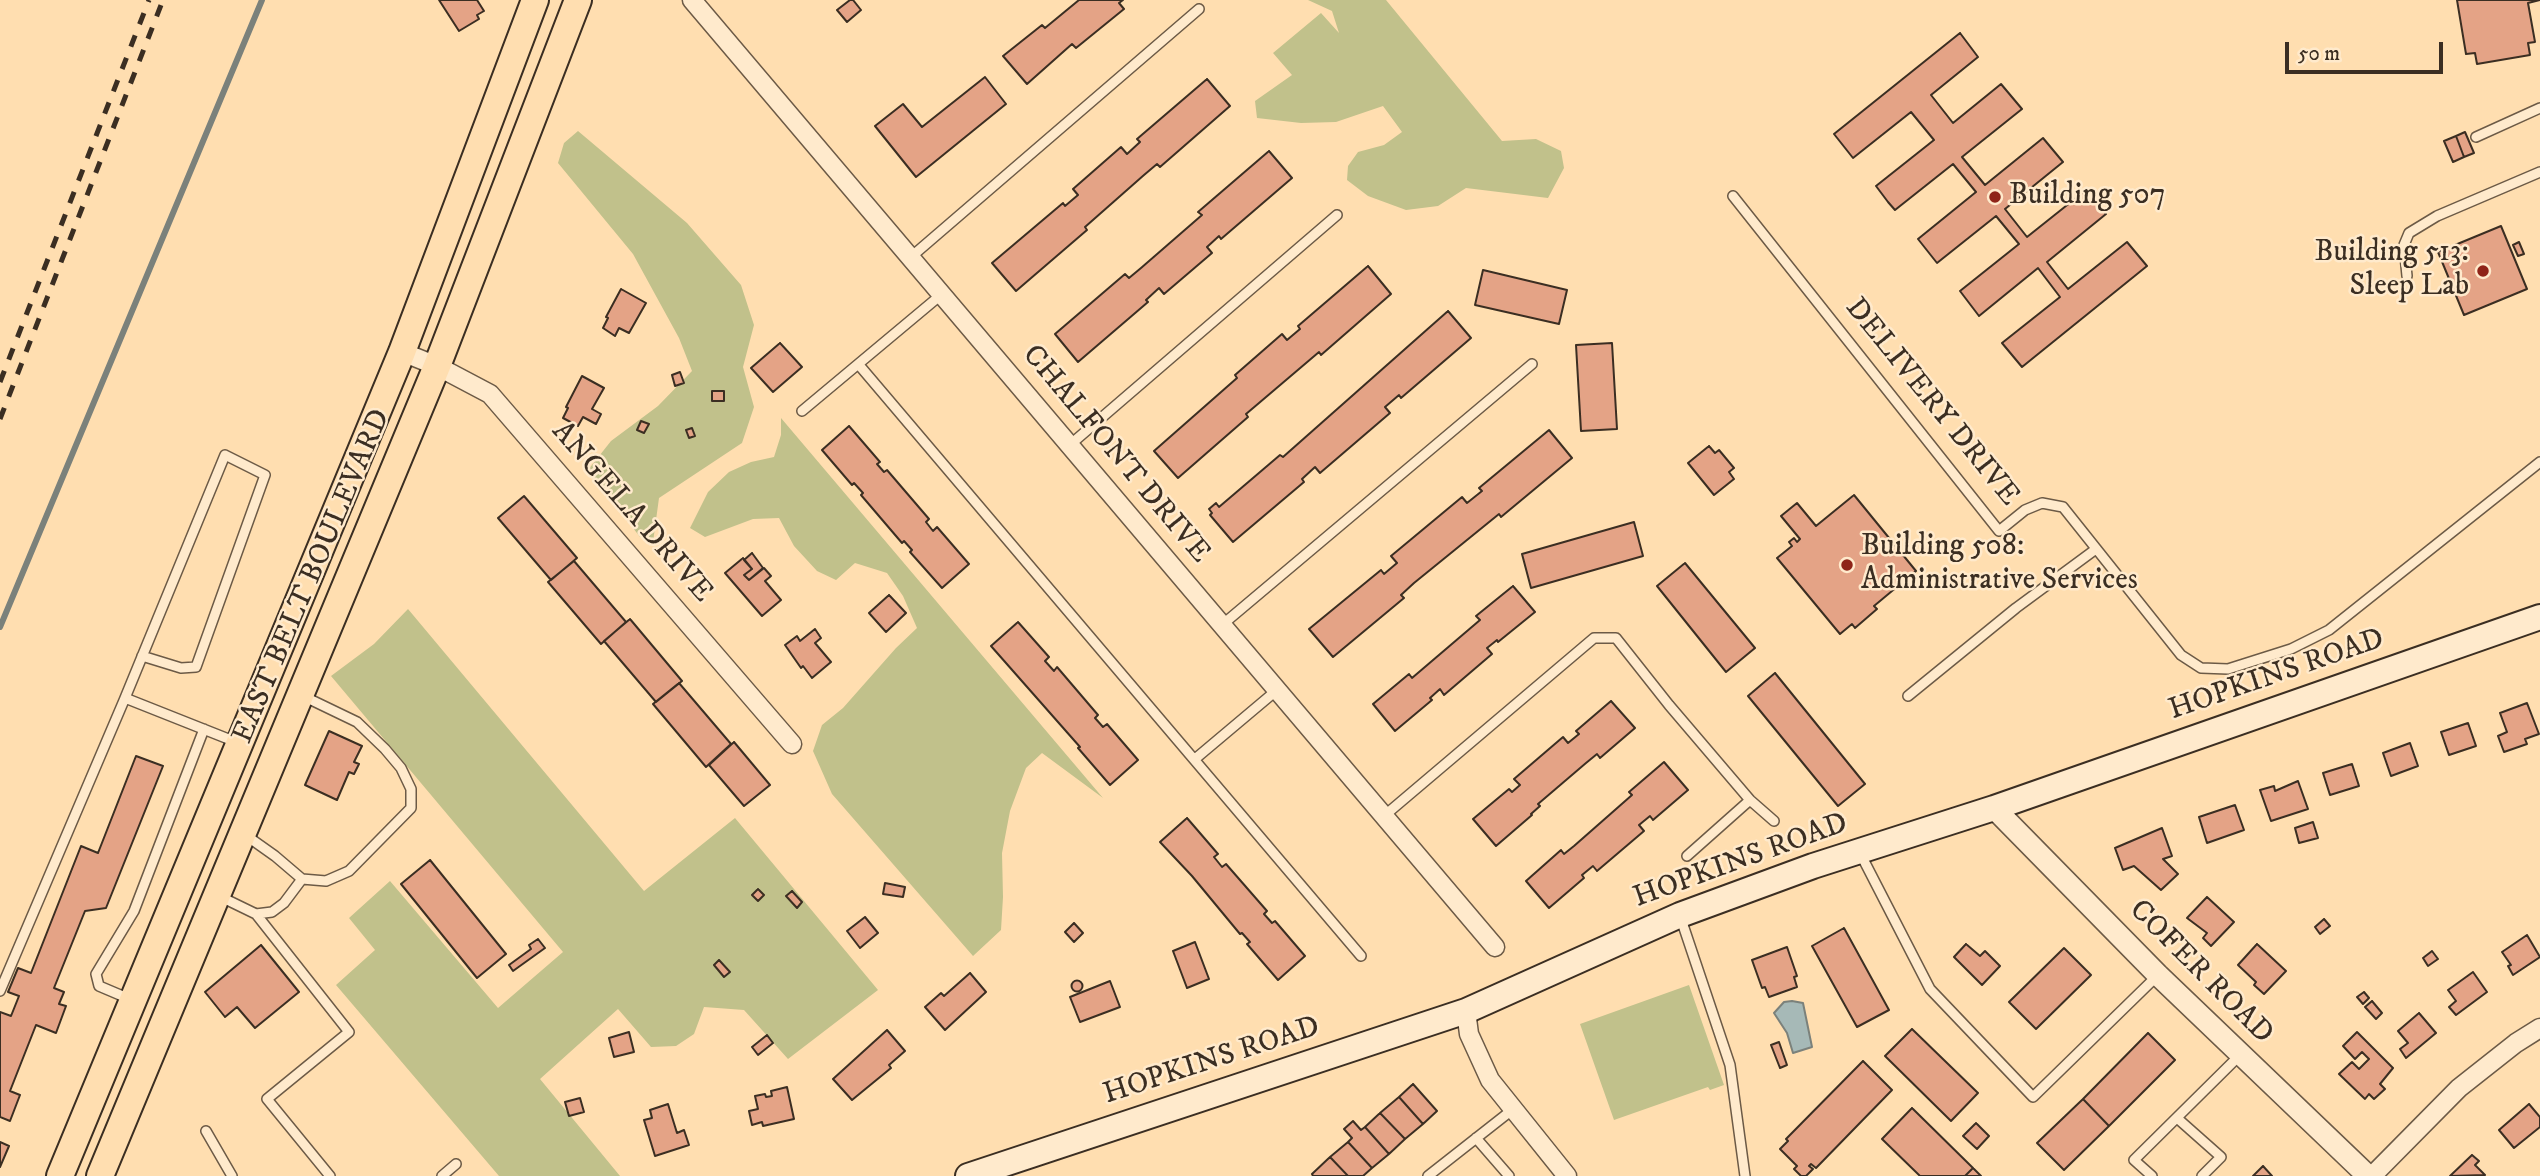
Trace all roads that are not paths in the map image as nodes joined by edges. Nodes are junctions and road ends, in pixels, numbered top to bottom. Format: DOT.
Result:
graph roads {
  1 [pos="535,0"];
  2 [pos="578,0"];
  3 [pos="692,0"];
  4 [pos="1199,9"];
  5 [pos="2540,108"];
  6 [pos="2476,137"];
  7 [pos="2540,172"];
  8 [pos="1733,196"];
  9 [pos="1337,215"];
  10 [pos="911,257"];
  11 [pos="2407,276"];
  12 [pos="942,294"];
  13 [pos="402,352"];
  14 [pos="1532,364"];
  15 [pos="859,365"];
  16 [pos="437,366"];
  17 [pos="802,411"];
  18 [pos="1071,444"];
  19 [pos="2540,461"];
  20 [pos="2096,549"];
  21 [pos="2540,617"];
  22 [pos="1222,625"];
  23 [pos="142,656"];
  24 [pos="1277,690"];
  25 [pos="300,694"];
  26 [pos="1909,696"];
  27 [pos="125,698"];
  28 [pos="204,729"];
  29 [pos="240,744"];
  30 [pos="792,744"];
  31 [pos="1195,759"];
  32 [pos="1750,800"];
  33 [pos="1994,808"];
  34 [pos="1384,816"];
  35 [pos="1774,821"];
  36 [pos="242,833"];
  37 [pos="1860,851"];
  38 [pos="1687,856"];
  39 [pos="302,880"];
  40 [pos="217,894"];
  41 [pos="256,914"];
  42 [pos="1680,915"];
  43 [pos="1495,947"];
  44 [pos="1361,956"];
  45 [pos="2158,975"];
  46 [pos="0,991"];
  47 [pos="133,1000"];
  48 [pos="1466,1011"];
  49 [pos="2540,1028"];
  50 [pos="2240,1055"];
  51 [pos="1512,1110"];
  52 [pos="2177,1118"];
  53 [pos="206,1131"];
  54 [pos="1476,1138"];
  55 [pos="456,1164"];
  56 [pos="60,1176"];
  57 [pos="100,1176"];
  58 [pos="232,1176"];
  59 [pos="330,1176"];
  60 [pos="442,1176"];
  61 [pos="968,1176"];
  62 [pos="1428,1176"];
  63 [pos="1509,1176"];
  64 [pos="1567,1176"];
  65 [pos="1745,1176"];
  66 [pos="2152,1176"];
  67 [pos="2202,1176"];
  68 [pos="2370,1176"];
  1 -- 13 [label="main road, EAST BELT BOULEVARD"];
  2 -- 16 [label="main road, EAST BELT BOULEVARD"];
  3 -- 10 [label="street, CHALFONT DRIVE"];
  4 -- 10 [label="lane"];
  5 -- 6 [label="lane"];
  7 -- 11 [label="lane"];
  8 -- 20 [label="lane, DELIVERY DRIVE"];
  9 -- 18 [label="lane"];
  10 -- 12 [label="street, CHALFONT DRIVE"];
  12 -- 15 [label="lane"];
  12 -- 18 [label="street, CHALFONT DRIVE"];
  13 -- 16 [label="street, ANGELA DRIVE"];
  13 -- 29 [label="main road, EAST BELT BOULEVARD"];
  14 -- 22 [label="lane"];
  15 -- 17 [label="lane"];
  15 -- 31 [label="lane"];
  16 -- 25 [label="main road, EAST BELT BOULEVARD"];
  16 -- 30 [label="street, ANGELA DRIVE"];
  18 -- 22 [label="street, CHALFONT DRIVE"];
  19 -- 20 [label="lane, DELIVERY DRIVE"];
  20 -- 26 [label="lane"];
  21 -- 33 [label="main road, HOPKINS ROAD"];
  22 -- 24 [label="street, CHALFONT DRIVE"];
  23 -- 23 [label="lane"];
  23 -- 27 [label="lane"];
  24 -- 31 [label="lane"];
  24 -- 34 [label="street, CHALFONT DRIVE"];
  25 -- 36 [label="main road, EAST BELT BOULEVARD"];
  25 -- 39 [label="lane"];
  27 -- 28 [label="lane"];
  27 -- 46 [label="lane"];
  28 -- 29 [label="lane"];
  28 -- 47 [label="lane"];
  29 -- 47 [label="main road, EAST BELT BOULEVARD"];
  31 -- 44 [label="lane"];
  32 -- 34 [label="lane"];
  32 -- 35 [label="lane"];
  32 -- 38 [label="lane"];
  33 -- 37 [label="main road, HOPKINS ROAD"];
  33 -- 45 [label="street, COFER ROAD"];
  34 -- 43 [label="street, CHALFONT DRIVE"];
  36 -- 39 [label="lane"];
  36 -- 40 [label="main road, EAST BELT BOULEVARD"];
  37 -- 42 [label="main road, HOPKINS ROAD"];
  37 -- 45 [label="lane"];
  39 -- 41 [label="lane"];
  40 -- 41 [label="lane"];
  40 -- 57 [label="main road, EAST BELT BOULEVARD"];
  41 -- 59 [label="lane"];
  42 -- 48 [label="main road, HOPKINS ROAD"];
  42 -- 65 [label="lane"];
  45 -- 50 [label="street, COFER ROAD"];
  47 -- 56 [label="main road, EAST BELT BOULEVARD"];
  48 -- 51 [label="street"];
  48 -- 61 [label="main road, HOPKINS ROAD"];
  49 -- 68 [label="street"];
  50 -- 52 [label="lane"];
  50 -- 68 [label="street, COFER ROAD"];
  51 -- 54 [label="lane"];
  51 -- 64 [label="street"];
  52 -- 66 [label="lane"];
  52 -- 67 [label="lane"];
  53 -- 58 [label="lane"];
  54 -- 62 [label="lane"];
  54 -- 63 [label="lane"];
  55 -- 60 [label="lane"];
}
